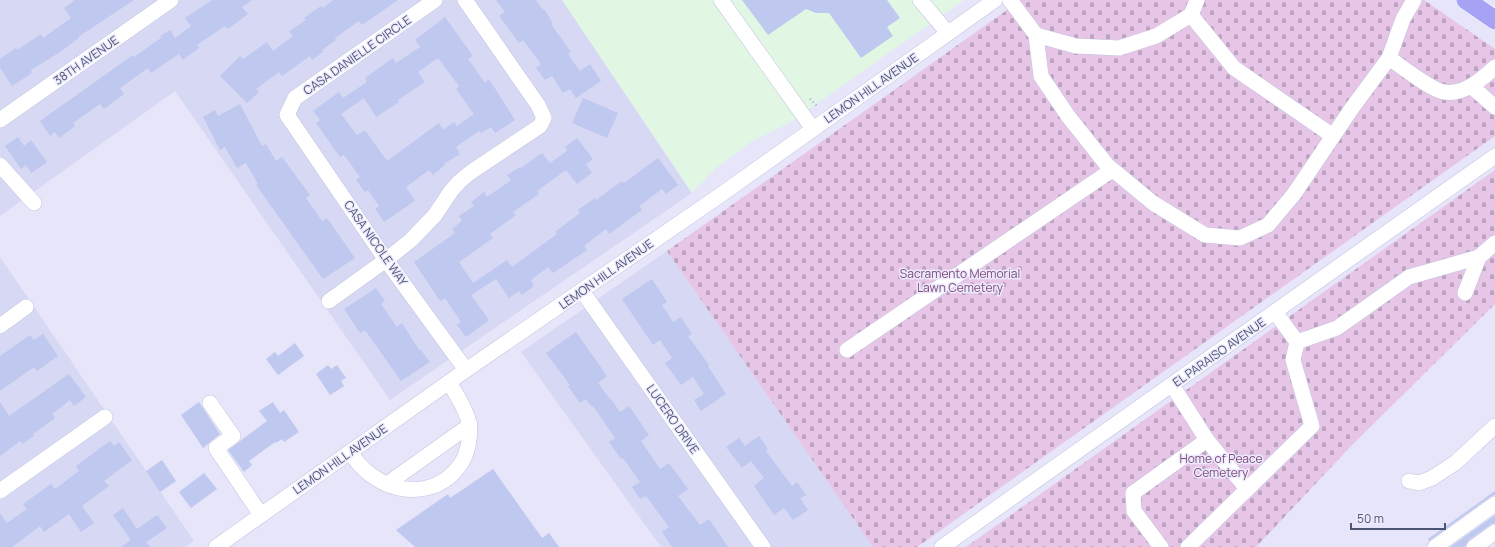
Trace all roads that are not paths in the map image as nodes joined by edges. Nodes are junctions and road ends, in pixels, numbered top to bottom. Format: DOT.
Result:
graph roads {
  1 [pos="171,0"];
  2 [pos="435,0"];
  3 [pos="465,0"];
  4 [pos="721,0"];
  5 [pos="920,0"];
  6 [pos="995,0"];
  7 [pos="1010,0"];
  8 [pos="1196,0"];
  9 [pos="1414,0"];
  10 [pos="1466,0"];
  11 [pos="1191,15"];
  12 [pos="1495,20"];
  13 [pos="948,33"];
  14 [pos="1036,35"];
  15 [pos="1389,58"];
  16 [pos="1493,72"];
  17 [pos="1471,86"];
  18 [pos="1495,106"];
  19 [pos="287,116"];
  20 [pos="0,120"];
  21 [pos="813,129"];
  22 [pos="1333,136"];
  23 [pos="1495,156"];
  24 [pos="0,165"];
  25 [pos="1112,170"];
  26 [pos="34,203"];
  27 [pos="1495,243"];
  28 [pos="1479,256"];
  29 [pos="386,260"];
  30 [pos="582,291"];
  31 [pos="1465,293"];
  32 [pos="329,301"];
  33 [pos="26,307"];
  34 [pos="1275,312"];
  35 [pos="0,326"];
  36 [pos="1297,342"];
  37 [pos="847,350"];
  38 [pos="466,370"];
  39 [pos="449,382"];
  40 [pos="1172,385"];
  41 [pos="210,403"];
  42 [pos="105,417"];
  43 [pos="470,425"];
  44 [pos="1495,426"];
  45 [pos="1207,440"];
  46 [pos="350,452"];
  47 [pos="1409,481"];
  48 [pos="388,484"];
  49 [pos="1247,489"];
  50 [pos="0,491"];
  51 [pos="1495,504"];
  52 [pos="261,515"];
  53 [pos="1495,532"];
  54 [pos="216,547"];
  55 [pos="763,547"];
  56 [pos="942,547"];
  57 [pos="1161,547"];
  58 [pos="1188,547"];
  59 [pos="1434,547"];
  60 [pos="1474,547"];
  1 -- 20 [label="street, 38TH AVENUE"];
  2 -- 19 [label="street, CASA DANIELLE CIRCLE"];
  3 -- 29 [label="street"];
  4 -- 21 [label="street"];
  5 -- 13 [label="street"];
  6 -- 13 [label="street, LEMON HILL AVENUE"];
  7 -- 14 [label="street"];
  8 -- 11 [label="street"];
  9 -- 15 [label="street"];
  10 -- 12 [label="main road"];
  11 -- 14 [label="street"];
  11 -- 22 [label="street"];
  13 -- 21 [label="street, LEMON HILL AVENUE"];
  14 -- 25 [label="street"];
  15 -- 17 [label="street"];
  15 -- 22 [label="street"];
  16 -- 17 [label="street"];
  17 -- 18 [label="street"];
  19 -- 29 [label="street, CASA NICOLE WAY"];
  21 -- 30 [label="street, LEMON HILL AVENUE"];
  22 -- 25 [label="street"];
  23 -- 34 [label="street, EL PARAISO AVENUE"];
  24 -- 26 [label="street"];
  25 -- 37 [label="street"];
  27 -- 28 [label="street"];
  28 -- 31 [label="street"];
  28 -- 36 [label="street"];
  29 -- 32 [label="street"];
  29 -- 38 [label="street, CASA NICOLE WAY"];
  30 -- 38 [label="street, LEMON HILL AVENUE"];
  30 -- 55 [label="street, LUCERO DRIVE"];
  33 -- 35 [label="street"];
  34 -- 36 [label="street"];
  34 -- 40 [label="street, EL PARAISO AVENUE"];
  36 -- 49 [label="street"];
  38 -- 39 [label="street, LEMON HILL AVENUE"];
  39 -- 43 [label="street"];
  39 -- 46 [label="street, LEMON HILL AVENUE"];
  40 -- 45 [label="street"];
  40 -- 56 [label="street, EL PARAISO AVENUE"];
  41 -- 52 [label="street"];
  42 -- 50 [label="street"];
  43 -- 48 [label="street"];
  43 -- 48 [label="street"];
  44 -- 47 [label="street"];
  45 -- 49 [label="street"];
  45 -- 57 [label="street"];
  46 -- 48 [label="street"];
  46 -- 52 [label="street, LEMON HILL AVENUE"];
  49 -- 58 [label="street"];
  51 -- 59 [label="street"];
  52 -- 54 [label="street, LEMON HILL AVENUE"];
  53 -- 60 [label="street"];
}
